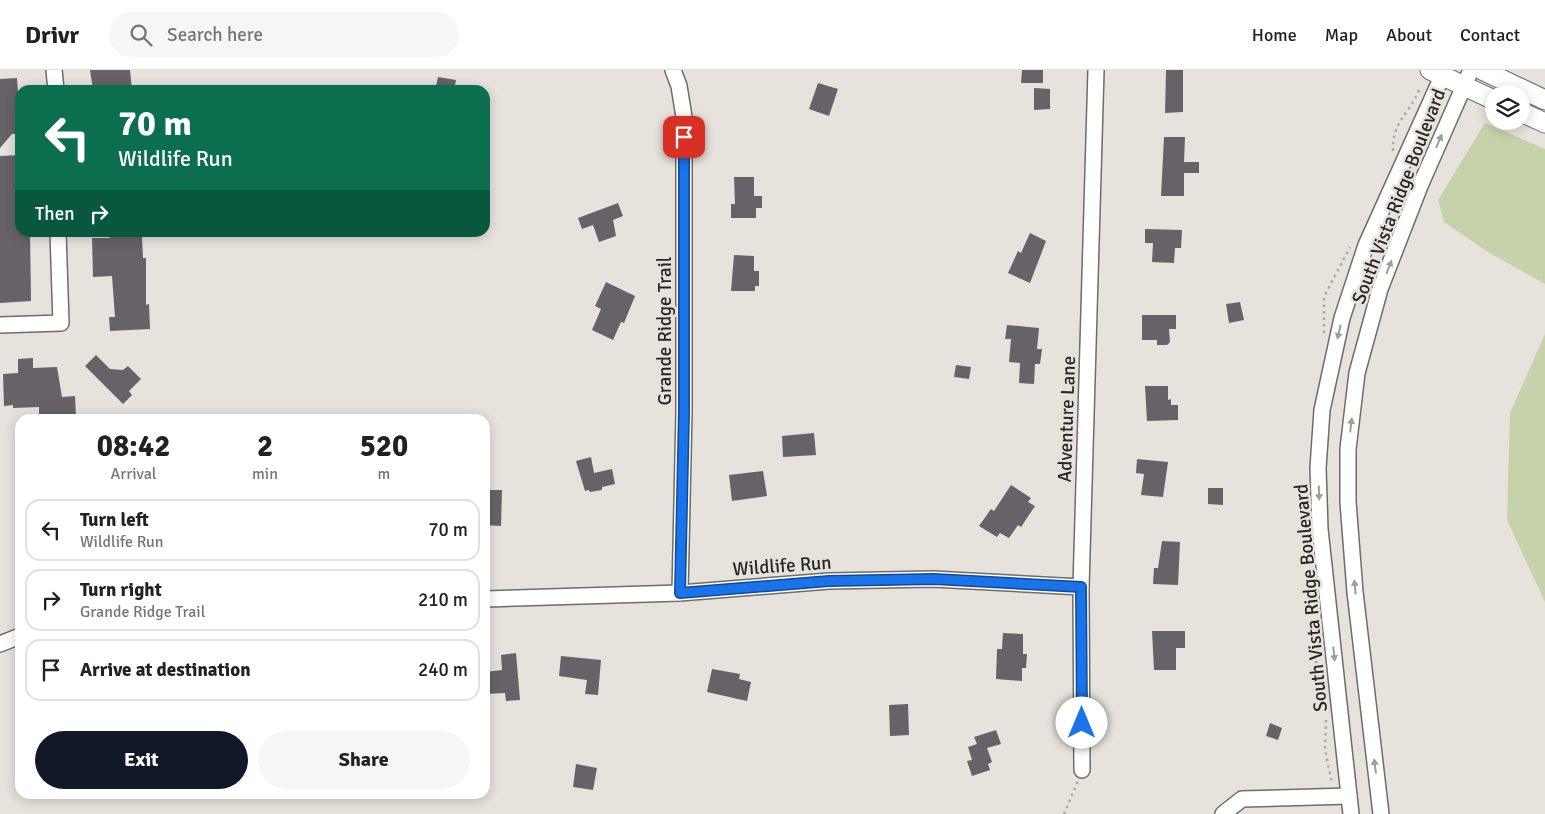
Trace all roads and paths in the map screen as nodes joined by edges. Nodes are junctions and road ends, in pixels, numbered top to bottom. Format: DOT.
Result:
graph roads {
  1 [pos="54,70"];
  2 [pos="1096,70"];
  3 [pos="1482,70"];
  4 [pos="674,71"];
  5 [pos="1439,72"];
  6 [pos="1467,78"];
  7 [pos="56,85"];
  8 [pos="1485,93"];
  9 [pos="1545,100"];
  10 [pos="1530,116"];
  11 [pos="1545,123"];
  12 [pos="58,237"];
  13 [pos="0,325"];
  14 [pos="1081,587"];
  15 [pos="680,593"];
  16 [pos="490,600"];
  17 [pos="15,638"];
  18 [pos="0,644"];
  19 [pos="1082,770"];
  20 [pos="1349,796"];
  21 [pos="1064,814"];
  22 [pos="1223,814"];
  23 [pos="1351,814"];
  24 [pos="1381,814"];
  1 -- 7 [label="street"];
  2 -- 14 [label="street, Adventure Lane"];
  3 -- 9 [label="main road"];
  4 -- 15 [label="street, Grande Ridge Trail"];
  5 -- 6 [label="main road"];
  5 -- 20 [label="street, South Vista Ridge Boulevard, one-way"];
  6 -- 8 [label="main road"];
  24 -- 6 [label="street, South Vista Ridge Boulevard, one-way"];
  10 -- 11 [label="main road"];
  12 -- 13 [label="street"];
  14 -- 15 [label="street, Wildlife Run"];
  14 -- 19 [label="street, Adventure Lane"];
  15 -- 16 [label="street, Wildlife Run"];
  17 -- 18 [label="street"];
  19 -- 21 [label="path"];
  20 -- 22 [label="street"];
  20 -- 23 [label="street, South Vista Ridge Boulevard"];
}
